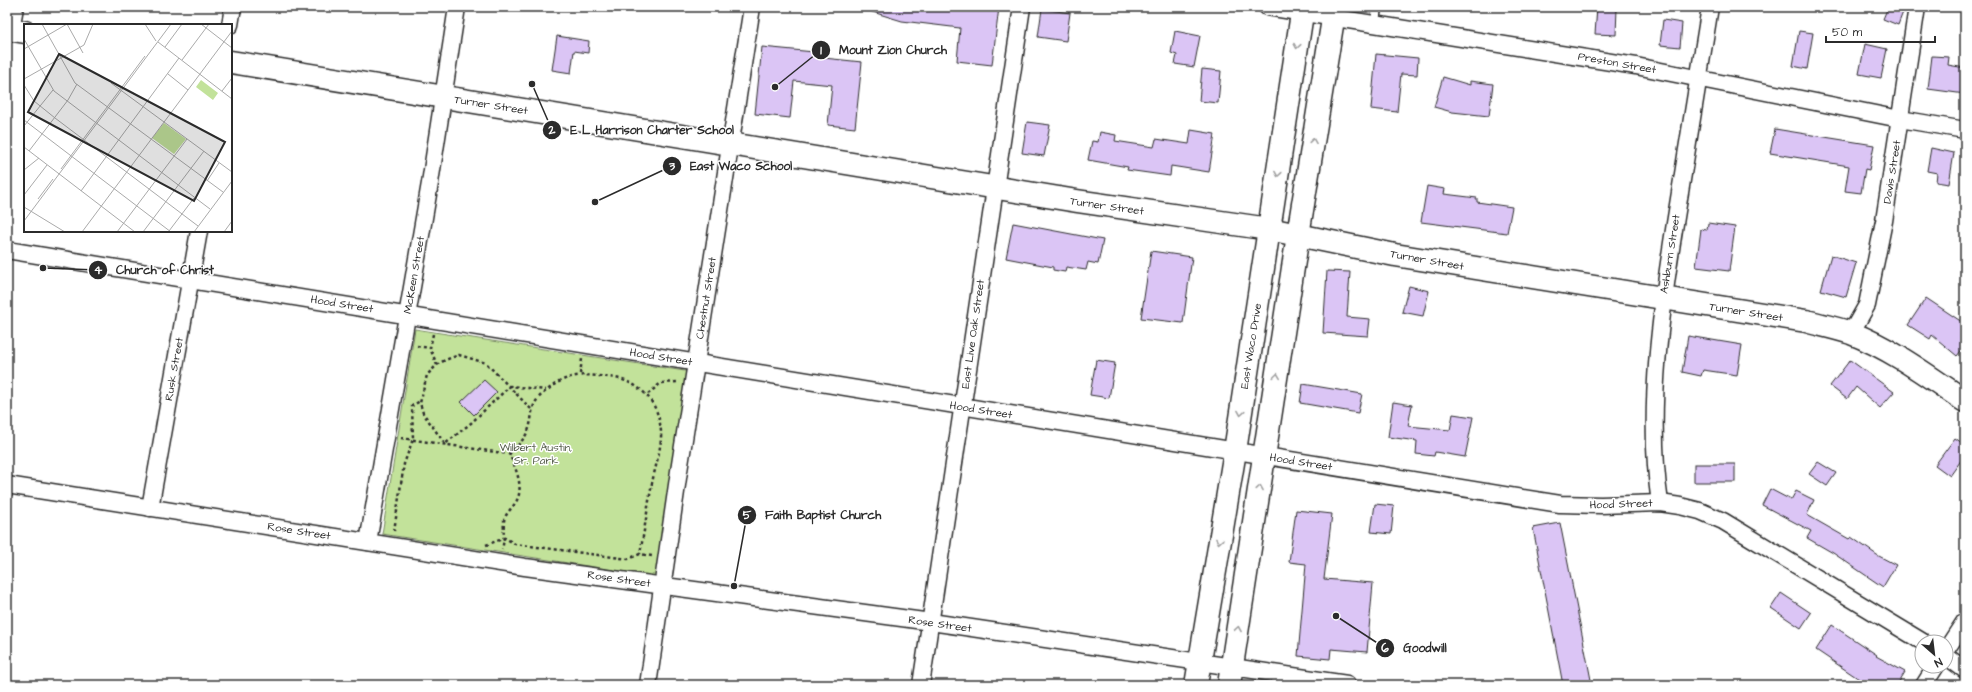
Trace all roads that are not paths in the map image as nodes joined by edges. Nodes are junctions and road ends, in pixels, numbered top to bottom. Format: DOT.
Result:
graph roads {
  1 [pos="15,7"];
  2 [pos="233,7"];
  3 [pos="457,7"];
  4 [pos="752,7"];
  5 [pos="1022,7"];
  6 [pos="1267,7"];
  7 [pos="1377,7"];
  8 [pos="1710,7"];
  9 [pos="1917,7"];
  10 [pos="1303,10"];
  11 [pos="1335,12"];
  12 [pos="1375,23"];
  13 [pos="230,24"];
  14 [pos="14,30"];
  15 [pos="232,62"];
  16 [pos="1698,77"];
  17 [pos="443,97"];
  18 [pos="1900,119"];
  19 [pos="1965,130"];
  20 [pos="731,144"];
  21 [pos="995,188"];
  22 [pos="1269,229"];
  23 [pos="199,232"];
  24 [pos="1298,235"];
  25 [pos="7,250"];
  26 [pos="190,279"];
  27 [pos="1664,299"];
  28 [pos="407,315"];
  29 [pos="1851,333"];
  30 [pos="695,368"];
  31 [pos="1965,401"];
  32 [pos="962,407"];
  33 [pos="1235,451"];
  34 [pos="1265,456"];
  35 [pos="7,485"];
  36 [pos="1660,503"];
  37 [pos="150,508"];
  38 [pos="368,542"];
  39 [pos="662,585"];
  40 [pos="1965,621"];
  41 [pos="931,622"];
  42 [pos="1914,637"];
  43 [pos="1954,638"];
  44 [pos="1199,662"];
  45 [pos="1954,662"];
  46 [pos="1965,670"];
  47 [pos="1931,674"];
  48 [pos="1231,676"];
  49 [pos="1347,684"];
  50 [pos="648,685"];
  51 [pos="921,685"];
  52 [pos="1196,685"];
  53 [pos="1924,685"];
  1 -- 14 [label="street"];
  2 -- 13 [label="street"];
  3 -- 17 [label="street, McKeen Street"];
  4 -- 20 [label="street, Chestnut Street"];
  5 -- 21 [label="street, East Live Oak Street"];
  6 -- 10 [label="street, Preston Street"];
  7 -- 12 [label="lane"];
  8 -- 16 [label="street, Ashburn Street"];
  9 -- 18 [label="street, Davis Street"];
  10 -- 11 [label="street, Preston Street"];
  10 -- 22 [label="street, East Waco Drive, one-way"];
  11 -- 12 [label="street, Preston Street"];
  24 -- 11 [label="street, one-way"];
  12 -- 16 [label="street, Preston Street"];
  15 -- 17 [label="street, Turner Street"];
  16 -- 18 [label="street, Preston Street"];
  16 -- 27 [label="street, Ashburn Street"];
  17 -- 20 [label="street, Turner Street"];
  17 -- 28 [label="street, McKeen Street"];
  18 -- 19 [label="street, Preston Street"];
  18 -- 29 [label="street, Davis Street"];
  20 -- 21 [label="street, Turner Street"];
  20 -- 30 [label="street, Chestnut Street"];
  21 -- 22 [label="street, Turner Street"];
  21 -- 32 [label="street, East Live Oak Street"];
  22 -- 24 [label="street, Turner Street"];
  22 -- 33 [label="street, East Waco Drive, one-way"];
  23 -- 26 [label="street, Rusk Street"];
  24 -- 27 [label="street, Turner Street"];
  34 -- 24 [label="street, one-way"];
  25 -- 26 [label="street, Hood Street"];
  26 -- 28 [label="street, Hood Street"];
  26 -- 37 [label="street, Rusk Street"];
  27 -- 29 [label="street, Turner Street"];
  27 -- 36 [label="street, Ashburn Street"];
  28 -- 30 [label="street, Hood Street"];
  28 -- 38 [label="street, McKeen Street"];
  29 -- 31 [label="street, Turner Street"];
  30 -- 32 [label="street, Hood Street"];
  30 -- 39 [label="street, Chestnut Street"];
  32 -- 33 [label="street, Hood Street"];
  32 -- 41 [label="street, East Live Oak Street"];
  33 -- 34 [label="street, Hood Street"];
  33 -- 44 [label="street, East Waco Drive, one-way"];
  34 -- 36 [label="street, Hood Street"];
  48 -- 34 [label="street, one-way"];
  35 -- 37 [label="street, Rose Street"];
  36 -- 42 [label="street, Hood Street"];
  37 -- 38 [label="street, Rose Street"];
  38 -- 39 [label="street, Rose Street"];
  39 -- 41 [label="street, Rose Street"];
  39 -- 50 [label="street, Chestnut Street"];
  40 -- 43 [label="street"];
  41 -- 44 [label="street, Rose Street"];
  41 -- 51 [label="street, East Live Oak Street"];
  44 -- 48 [label="street, Rose Street"];
  44 -- 52 [label="street, East Waco Drive"];
  45 -- 46 [label="street"];
  47 -- 53 [label="street"];
  48 -- 49 [label="street, Rose Street"];
}
